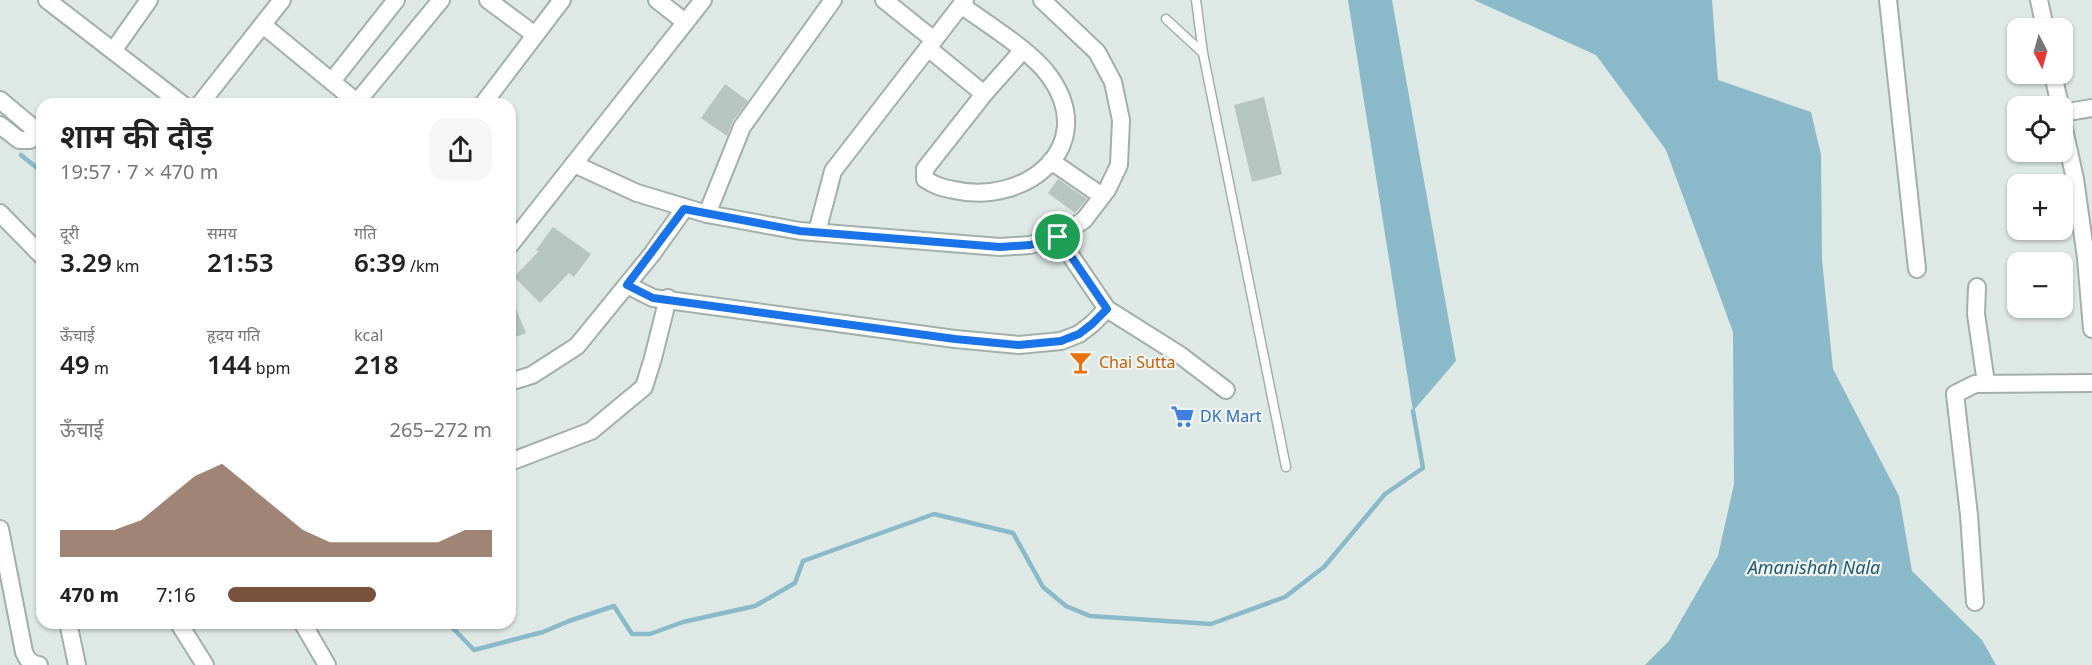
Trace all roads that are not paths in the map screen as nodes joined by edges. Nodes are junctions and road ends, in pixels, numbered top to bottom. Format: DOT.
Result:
graph roads {
  1 [pos="47,0"];
  2 [pos="149,0"];
  3 [pos="282,0"];
  4 [pos="396,0"];
  5 [pos="441,0"];
  6 [pos="488,0"];
  7 [pos="562,0"];
  8 [pos="657,0"];
  9 [pos="703,0"];
  10 [pos="833,0"];
  11 [pos="884,0"];
  12 [pos="1042,0"];
  13 [pos="1196,0"];
  14 [pos="1888,0"];
  15 [pos="2039,0"];
  16 [pos="963,3"];
  17 [pos="2042,18"];
  18 [pos="1166,19"];
  19 [pos="685,22"];
  20 [pos="263,25"];
  21 [pos="535,35"];
  22 [pos="931,44"];
  23 [pos="1023,50"];
  24 [pos="113,51"];
  25 [pos="1203,53"];
  26 [pos="332,81"];
  27 [pos="984,94"];
  28 [pos="174,98"];
  29 [pos="205,98"];
  30 [pos="352,98"];
  31 [pos="362,98"];
  32 [pos="488,98"];
  33 [pos="0,100"];
  34 [pos="2092,108"];
  35 [pos="2073,111"];
  36 [pos="0,125"];
  37 [pos="1051,161"];
  38 [pos="2071,162"];
  39 [pos="574,164"];
  40 [pos="1102,196"];
  41 [pos="684,209"];
  42 [pos="0,213"];
  43 [pos="707,214"];
  44 [pos="817,232"];
  45 [pos="516,233"];
  46 [pos="1058,237"];
  47 [pos="36,250"];
  48 [pos="2089,257"];
  49 [pos="1917,269"];
  50 [pos="627,285"];
  51 [pos="1977,287"];
  52 [pos="668,298"];
  53 [pos="1107,309"];
  54 [pos="2092,329"];
  55 [pos="516,380"];
  56 [pos="1986,383"];
  57 [pos="2092,383"];
  58 [pos="1226,390"];
  59 [pos="516,460"];
  60 [pos="1286,467"];
  61 [pos="0,529"];
  62 [pos="1975,602"];
  63 [pos="69,629"];
  64 [pos="182,629"];
  65 [pos="306,629"];
  66 [pos="39,665"];
  67 [pos="77,665"];
  68 [pos="205,665"];
  69 [pos="327,665"];
  1 -- 24 [label="street"];
  2 -- 24 [label="street"];
  3 -- 20 [label="street"];
  4 -- 26 [label="street"];
  5 -- 31 [label="street"];
  6 -- 21 [label="street"];
  7 -- 21 [label="street"];
  8 -- 19 [label="street"];
  9 -- 19 [label="street"];
  10 -- 43 [label="street"];
  11 -- 22 [label="street"];
  12 -- 40 [label="street"];
  13 -- 25 [label="lane"];
  14 -- 49 [label="street"];
  15 -- 17 [label="street"];
  16 -- 22 [label="street"];
  16 -- 23 [label="street"];
  18 -- 25 [label="lane"];
  19 -- 39 [label="street"];
  20 -- 26 [label="street"];
  20 -- 29 [label="street"];
  21 -- 32 [label="street"];
  22 -- 27 [label="street"];
  22 -- 44 [label="street"];
  23 -- 27 [label="street"];
  23 -- 37 [label="street"];
  24 -- 28 [label="street"];
  25 -- 60 [label="lane"];
  26 -- 30 [label="street"];
  27 -- 37 [label="street"];
  33 -- 36 [label="street"];
  34 -- 35 [label="street"];
  37 -- 40 [label="street"];
  38 -- 48 [label="street"];
  39 -- 41 [label="street"];
  39 -- 45 [label="street"];
  40 -- 46 [label="street"];
  41 -- 43 [label="street"];
  41 -- 50 [label="street"];
  42 -- 47 [label="street"];
  43 -- 44 [label="street"];
  44 -- 46 [label="street"];
  46 -- 53 [label="street"];
  48 -- 54 [label="street"];
  50 -- 52 [label="street"];
  50 -- 55 [label="street"];
  51 -- 56 [label="street"];
  52 -- 53 [label="street"];
  52 -- 59 [label="street"];
  53 -- 58 [label="street"];
  56 -- 57 [label="street"];
  56 -- 62 [label="street"];
  61 -- 66 [label="street"];
  63 -- 67 [label="street"];
  64 -- 68 [label="street"];
  65 -- 69 [label="street"];
}
